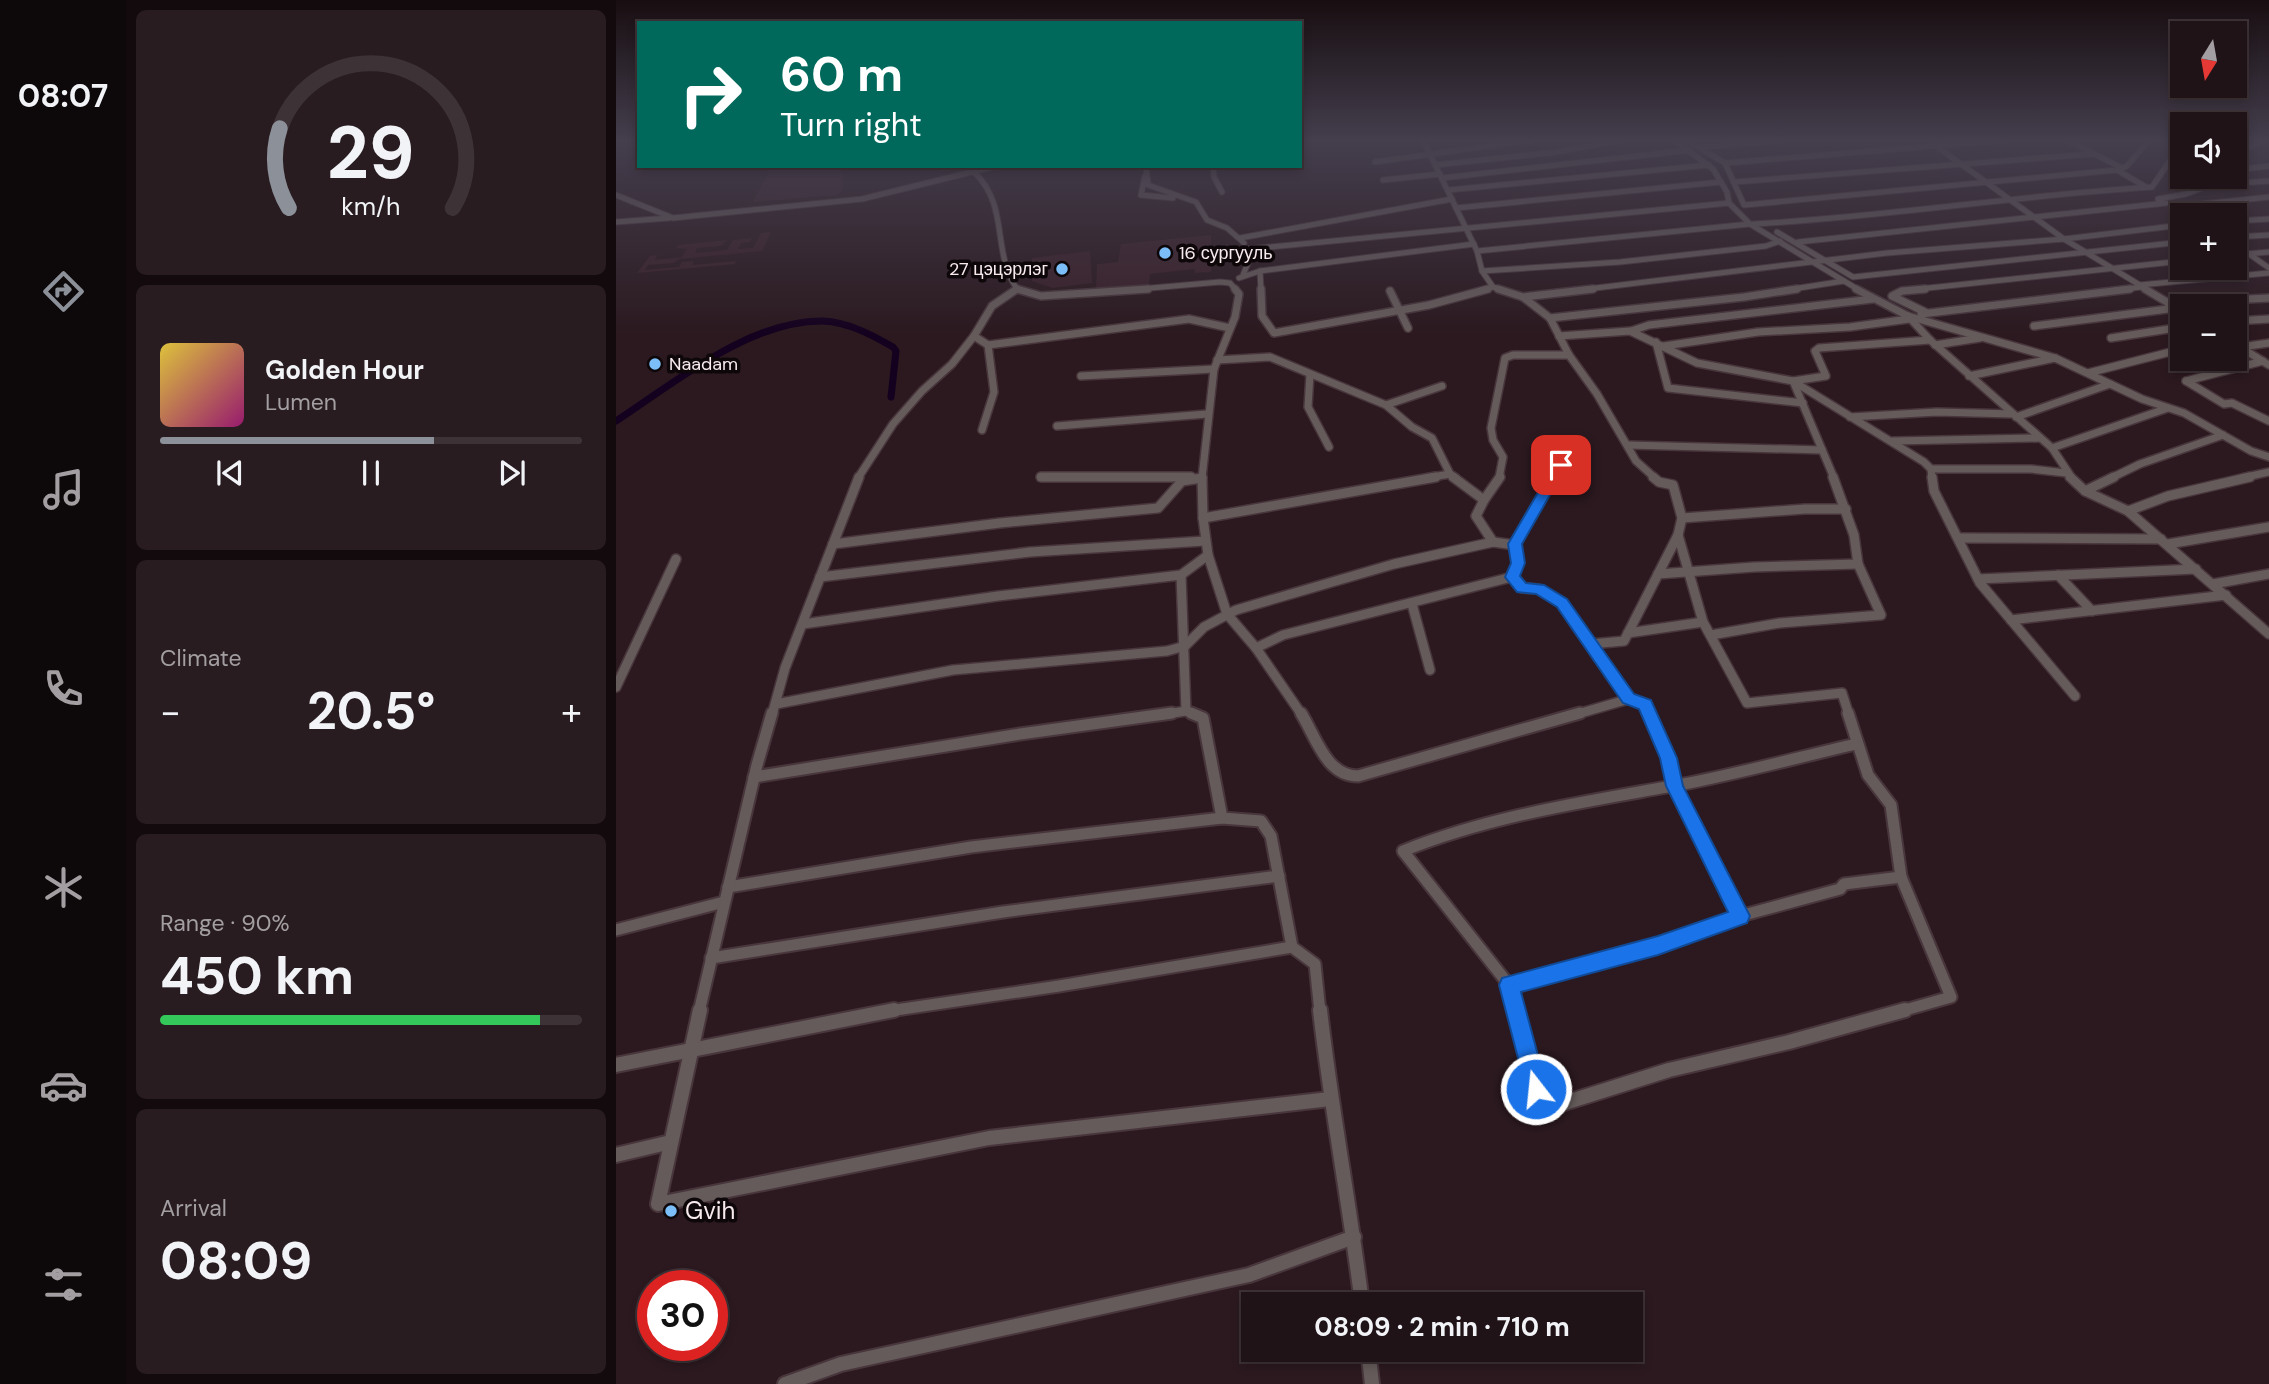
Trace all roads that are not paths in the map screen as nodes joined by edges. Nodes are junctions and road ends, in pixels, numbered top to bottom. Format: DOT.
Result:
graph roads {
  1 [pos="640,205"];
  2 [pos="814,205"];
  3 [pos="996,205"];
  4 [pos="1198,205"];
  5 [pos="1422,205"];
  6 [pos="1454,205"];
  7 [pos="1491,205"];
  8 [pos="1715,205"];
  9 [pos="1732,205"];
  10 [pos="1943,205"];
  11 [pos="2016,205"];
  12 [pos="2152,205"];
  13 [pos="1456,208"];
  14 [pos="673,218"];
  15 [pos="2034,218"];
  16 [pos="2269,219"];
  17 [pos="2247,220"];
  18 [pos="616,223"];
  19 [pos="1763,223"];
  20 [pos="1752,224"];
  21 [pos="2170,226"];
  22 [pos="1467,230"];
  23 [pos="2269,235"];
  24 [pos="2247,236"];
  25 [pos="1240,238"];
  26 [pos="2064,239"];
  27 [pos="1780,241"];
  28 [pos="1798,242"];
  29 [pos="2170,244"];
  30 [pos="1476,248"];
  31 [pos="1249,249"];
  32 [pos="2269,252"];
  33 [pos="2248,253"];
  34 [pos="2088,254"];
  35 [pos="1829,261"];
  36 [pos="1818,262"];
  37 [pos="2170,262"];
  38 [pos="2269,268"];
  39 [pos="2112,269"];
  40 [pos="1260,271"];
  41 [pos="1482,271"];
  42 [pos="2269,274"];
  43 [pos="1243,275"];
  44 [pos="1844,281"];
  45 [pos="1230,284"];
  46 [pos="2141,286"];
  47 [pos="1493,287"];
  48 [pos="1017,289"];
  49 [pos="1390,291"];
  50 [pos="1523,297"];
  51 [pos="2269,298"];
  52 [pos="1873,299"];
  53 [pos="2168,303"];
  54 [pos="1399,311"];
  55 [pos="2170,311"];
  56 [pos="1925,312"];
  57 [pos="1911,317"];
  58 [pos="1550,318"];
  59 [pos="2269,319"];
  60 [pos="2247,320"];
  61 [pos="2034,326"];
  62 [pos="1850,327"];
  63 [pos="1230,328"];
  64 [pos="1408,328"];
  65 [pos="2170,329"];
  66 [pos="1630,331"];
  67 [pos="1559,336"];
  68 [pos="974,337"];
  69 [pos="1983,338"];
  70 [pos="2111,338"];
  71 [pos="1933,342"];
  72 [pos="2269,343"];
  73 [pos="1660,344"];
  74 [pos="2247,344"];
  75 [pos="988,345"];
  76 [pos="1860,345"];
  77 [pos="2247,351"];
  78 [pos="2170,352"];
  79 [pos="1569,355"];
  80 [pos="2055,358"];
  81 [pos="1217,360"];
  82 [pos="2266,363"];
  83 [pos="1214,369"];
  84 [pos="2088,373"];
  85 [pos="1310,374"];
  86 [pos="1081,376"];
  87 [pos="1969,376"];
  88 [pos="1793,381"];
  89 [pos="2110,384"];
  90 [pos="1442,386"];
  91 [pos="1803,403"];
  92 [pos="1386,405"];
  93 [pos="2169,408"];
  94 [pos="1207,414"];
  95 [pos="2015,416"];
  96 [pos="1849,417"];
  97 [pos="2269,421"];
  98 [pos="1057,426"];
  99 [pos="982,430"];
  100 [pos="2223,435"];
  101 [pos="2040,438"];
  102 [pos="1892,441"];
  103 [pos="1628,445"];
  104 [pos="1329,447"];
  105 [pos="2052,448"];
  106 [pos="1822,450"];
  107 [pos="2269,457"];
  108 [pos="1561,465"];
  109 [pos="1931,469"];
  110 [pos="2269,471"];
  111 [pos="2066,473"];
  112 [pos="1450,474"];
  113 [pos="1041,477"];
  114 [pos="1202,478"];
  115 [pos="2085,491"];
  116 [pos="1484,500"];
  117 [pos="1846,509"];
  118 [pos="2128,511"];
  119 [pos="1203,518"];
  120 [pos="1682,518"];
  121 [pos="2269,527"];
  122 [pos="1678,535"];
  123 [pos="1958,538"];
  124 [pos="1205,541"];
  125 [pos="2164,541"];
  126 [pos="1493,542"];
  127 [pos="833,544"];
  128 [pos="1515,544"];
  129 [pos="1208,555"];
  130 [pos="676,559"];
  131 [pos="1858,564"];
  132 [pos="2196,569"];
  133 [pos="1658,574"];
  134 [pos="1689,574"];
  135 [pos="2269,574"];
  136 [pos="1181,575"];
  137 [pos="2058,575"];
  138 [pos="820,577"];
  139 [pos="1512,577"];
  140 [pos="1978,579"];
  141 [pos="2213,584"];
  142 [pos="2226,595"];
  143 [pos="1412,604"];
  144 [pos="2092,611"];
  145 [pos="1227,614"];
  146 [pos="2011,620"];
  147 [pos="1703,622"];
  148 [pos="803,624"];
  149 [pos="2267,630"];
  150 [pos="1628,633"];
  151 [pos="1711,635"];
  152 [pos="1591,644"];
  153 [pos="1185,646"];
  154 [pos="1256,648"];
  155 [pos="1430,670"];
  156 [pos="616,687"];
  157 [pos="2075,696"];
  158 [pos="1629,699"];
  159 [pos="776,704"];
  160 [pos="1186,711"];
  161 [pos="1856,744"];
  162 [pos="754,777"];
  163 [pos="1675,786"];
  164 [pos="1222,818"];
  165 [pos="1279,876"];
  166 [pos="1901,877"];
  167 [pos="728,887"];
  168 [pos="724,902"];
  169 [pos="1740,916"];
  170 [pos="616,930"];
  171 [pos="1292,947"];
  172 [pos="711,958"];
  173 [pos="1509,985"];
  174 [pos="690,1052"];
  175 [pos="616,1065"];
  176 [pos="1330,1099"];
  177 [pos="671,1142"];
  178 [pos="616,1155"];
  179 [pos="1354,1237"];
  180 [pos="1361,1292"];
  181 [pos="1369,1362"];
  182 [pos="785,1384"];
  183 [pos="1372,1384"];
  1 -- 14 [label="street"];
  2 -- 14 [label="street"];
  3 -- 48 [label="street"];
  4 -- 25 [label="street"];
  5 -- 25 [label="street"];
  6 -- 13 [label="street"];
  7 -- 13 [label="street"];
  8 -- 22 [label="street"];
  9 -- 20 [label="street"];
  10 -- 19 [label="street"];
  11 -- 15 [label="street"];
  12 -- 15 [label="street"];
  13 -- 22 [label="street"];
  14 -- 18 [label="street"];
  15 -- 26 [label="street"];
  15 -- 28 [label="street"];
  16 -- 17 [label="street"];
  19 -- 20 [label="street"];
  19 -- 28 [label="street"];
  20 -- 27 [label="street"];
  20 -- 30 [label="street"];
  21 -- 26 [label="street"];
  22 -- 30 [label="street"];
  22 -- 31 [label="street"];
  23 -- 24 [label="street"];
  25 -- 31 [label="street"];
  26 -- 34 [label="street"];
  26 -- 35 [label="street"];
  27 -- 36 [label="street"];
  27 -- 41 [label="street"];
  28 -- 35 [label="street"];
  29 -- 34 [label="street"];
  30 -- 40 [label="street"];
  30 -- 41 [label="street"];
  31 -- 43 [label="street"];
  32 -- 33 [label="street"];
  33 -- 38 [label="street"];
  34 -- 35 [label="street"];
  34 -- 39 [label="street"];
  35 -- 36 [label="street"];
  36 -- 44 [label="street"];
  36 -- 50 [label="street"];
  37 -- 39 [label="street"];
  39 -- 46 [label="street"];
  39 -- 56 [label="street"];
  40 -- 43 [label="street"];
  40 -- 54 [label="street"];
  41 -- 47 [label="street"];
  42 -- 46 [label="street"];
  43 -- 45 [label="street"];
  44 -- 52 [label="street"];
  44 -- 58 [label="street"];
  45 -- 48 [label="street"];
  45 -- 63 [label="street"];
  46 -- 53 [label="street"];
  46 -- 56 [label="street"];
  47 -- 50 [label="street"];
  47 -- 54 [label="street"];
  48 -- 68 [label="street"];
  49 -- 54 [label="street"];
  50 -- 58 [label="street"];
  51 -- 53 [label="street"];
  52 -- 57 [label="street"];
  52 -- 66 [label="street"];
  54 -- 64 [label="street"];
  55 -- 61 [label="street"];
  56 -- 57 [label="street"];
  57 -- 62 [label="street"];
  57 -- 69 [label="street"];
  57 -- 71 [label="street"];
  58 -- 67 [label="street"];
  59 -- 60 [label="street"];
  62 -- 73 [label="street"];
  62 -- 76 [label="street"];
  63 -- 75 [label="street"];
  63 -- 81 [label="street"];
  65 -- 70 [label="street"];
  66 -- 67 [label="street"];
  66 -- 73 [label="street"];
  67 -- 79 [label="street"];
  68 -- 75 [label="street"];
  68 -- 127 [label="street"];
  69 -- 71 [label="street"];
  69 -- 80 [label="street"];
  71 -- 76 [label="street"];
  71 -- 87 [label="street"];
  72 -- 74 [label="street"];
  73 -- 88 [label="street"];
  73 -- 91 [label="street"];
  75 -- 99 [label="street"];
  76 -- 88 [label="street"];
  77 -- 82 [label="street"];
  78 -- 84 [label="street"];
  79 -- 103 [label="street"];
  79 -- 116 [label="street"];
  80 -- 84 [label="street"];
  80 -- 87 [label="street"];
  81 -- 83 [label="street"];
  81 -- 85 [label="street"];
  82 -- 97 [label="street"];
  83 -- 86 [label="street"];
  83 -- 94 [label="street"];
  84 -- 89 [label="street"];
  85 -- 92 [label="street"];
  85 -- 104 [label="street"];
  87 -- 95 [label="street"];
  88 -- 91 [label="street"];
  88 -- 96 [label="street"];
  89 -- 93 [label="street"];
  89 -- 95 [label="street"];
  90 -- 92 [label="street"];
  91 -- 106 [label="street"];
  92 -- 112 [label="street"];
  93 -- 100 [label="street"];
  93 -- 105 [label="street"];
  94 -- 98 [label="street"];
  94 -- 114 [label="street"];
  95 -- 96 [label="street"];
  95 -- 101 [label="street"];
  96 -- 102 [label="street"];
  100 -- 107 [label="street"];
  100 -- 115 [label="street"];
  101 -- 102 [label="street"];
  101 -- 105 [label="street"];
  102 -- 109 [label="street"];
  103 -- 106 [label="street"];
  103 -- 120 [label="street"];
  105 -- 111 [label="street"];
  106 -- 117 [label="street"];
  108 -- 128 [label="street"];
  109 -- 111 [label="street"];
  109 -- 123 [label="street"];
  110 -- 118 [label="street"];
  111 -- 115 [label="street"];
  112 -- 116 [label="street"];
  112 -- 119 [label="street"];
  113 -- 114 [label="street"];
  114 -- 119 [label="street"];
  114 -- 127 [label="street"];
  115 -- 118 [label="street"];
  116 -- 126 [label="street"];
  117 -- 120 [label="street"];
  117 -- 131 [label="street"];
  118 -- 125 [label="street"];
  119 -- 124 [label="street"];
  120 -- 122 [label="street"];
  121 -- 125 [label="street"];
  122 -- 133 [label="street"];
  122 -- 134 [label="street"];
  123 -- 125 [label="street"];
  123 -- 140 [label="street"];
  124 -- 129 [label="street"];
  124 -- 138 [label="street"];
  125 -- 132 [label="street"];
  126 -- 128 [label="street"];
  126 -- 145 [label="street"];
  127 -- 138 [label="street"];
  128 -- 139 [label="street"];
  129 -- 136 [label="street"];
  129 -- 145 [label="street"];
  130 -- 156 [label="street"];
  131 -- 134 [label="street"];
  131 -- 151 [label="street"];
  132 -- 137 [label="street"];
  132 -- 141 [label="street"];
  133 -- 134 [label="street"];
  133 -- 150 [label="street"];
  134 -- 147 [label="street"];
  135 -- 141 [label="street"];
  136 -- 148 [label="street"];
  136 -- 153 [label="street"];
  137 -- 140 [label="street"];
  137 -- 144 [label="street"];
  138 -- 148 [label="street"];
  139 -- 143 [label="street"];
  139 -- 152 [label="street"];
  140 -- 146 [label="street"];
  141 -- 142 [label="street"];
  142 -- 144 [label="street"];
  142 -- 149 [label="street"];
  143 -- 154 [label="street"];
  143 -- 155 [label="street"];
  144 -- 146 [label="street"];
  145 -- 153 [label="street"];
  145 -- 154 [label="street"];
  146 -- 157 [label="street"];
  147 -- 150 [label="street"];
  147 -- 151 [label="street"];
  148 -- 159 [label="street"];
  150 -- 152 [label="street"];
  151 -- 161 [label="street"];
  152 -- 158 [label="street"];
  153 -- 159 [label="street"];
  153 -- 160 [label="street"];
  154 -- 158 [label="street"];
  158 -- 163 [label="street"];
  159 -- 162 [label="street"];
  160 -- 162 [label="street"];
  160 -- 164 [label="street"];
  161 -- 163 [label="street"];
  161 -- 166 [label="street"];
  162 -- 167 [label="street"];
  163 -- 169 [label="street"];
  163 -- 173 [label="street"];
  164 -- 165 [label="street"];
  164 -- 167 [label="street"];
  165 -- 171 [label="street"];
  165 -- 172 [label="street"];
  166 -- 169 [label="street"];
  166 -- 173 [label="street"];
  167 -- 168 [label="street"];
  168 -- 170 [label="street"];
  168 -- 172 [label="street"];
  169 -- 173 [label="street"];
  171 -- 174 [label="street"];
  171 -- 176 [label="street"];
  172 -- 174 [label="street"];
  174 -- 175 [label="street"];
  174 -- 177 [label="street"];
  176 -- 177 [label="street"];
  176 -- 179 [label="street"];
  177 -- 178 [label="street"];
  179 -- 180 [label="street"];
  179 -- 182 [label="street"];
  181 -- 183 [label="street"];
}
